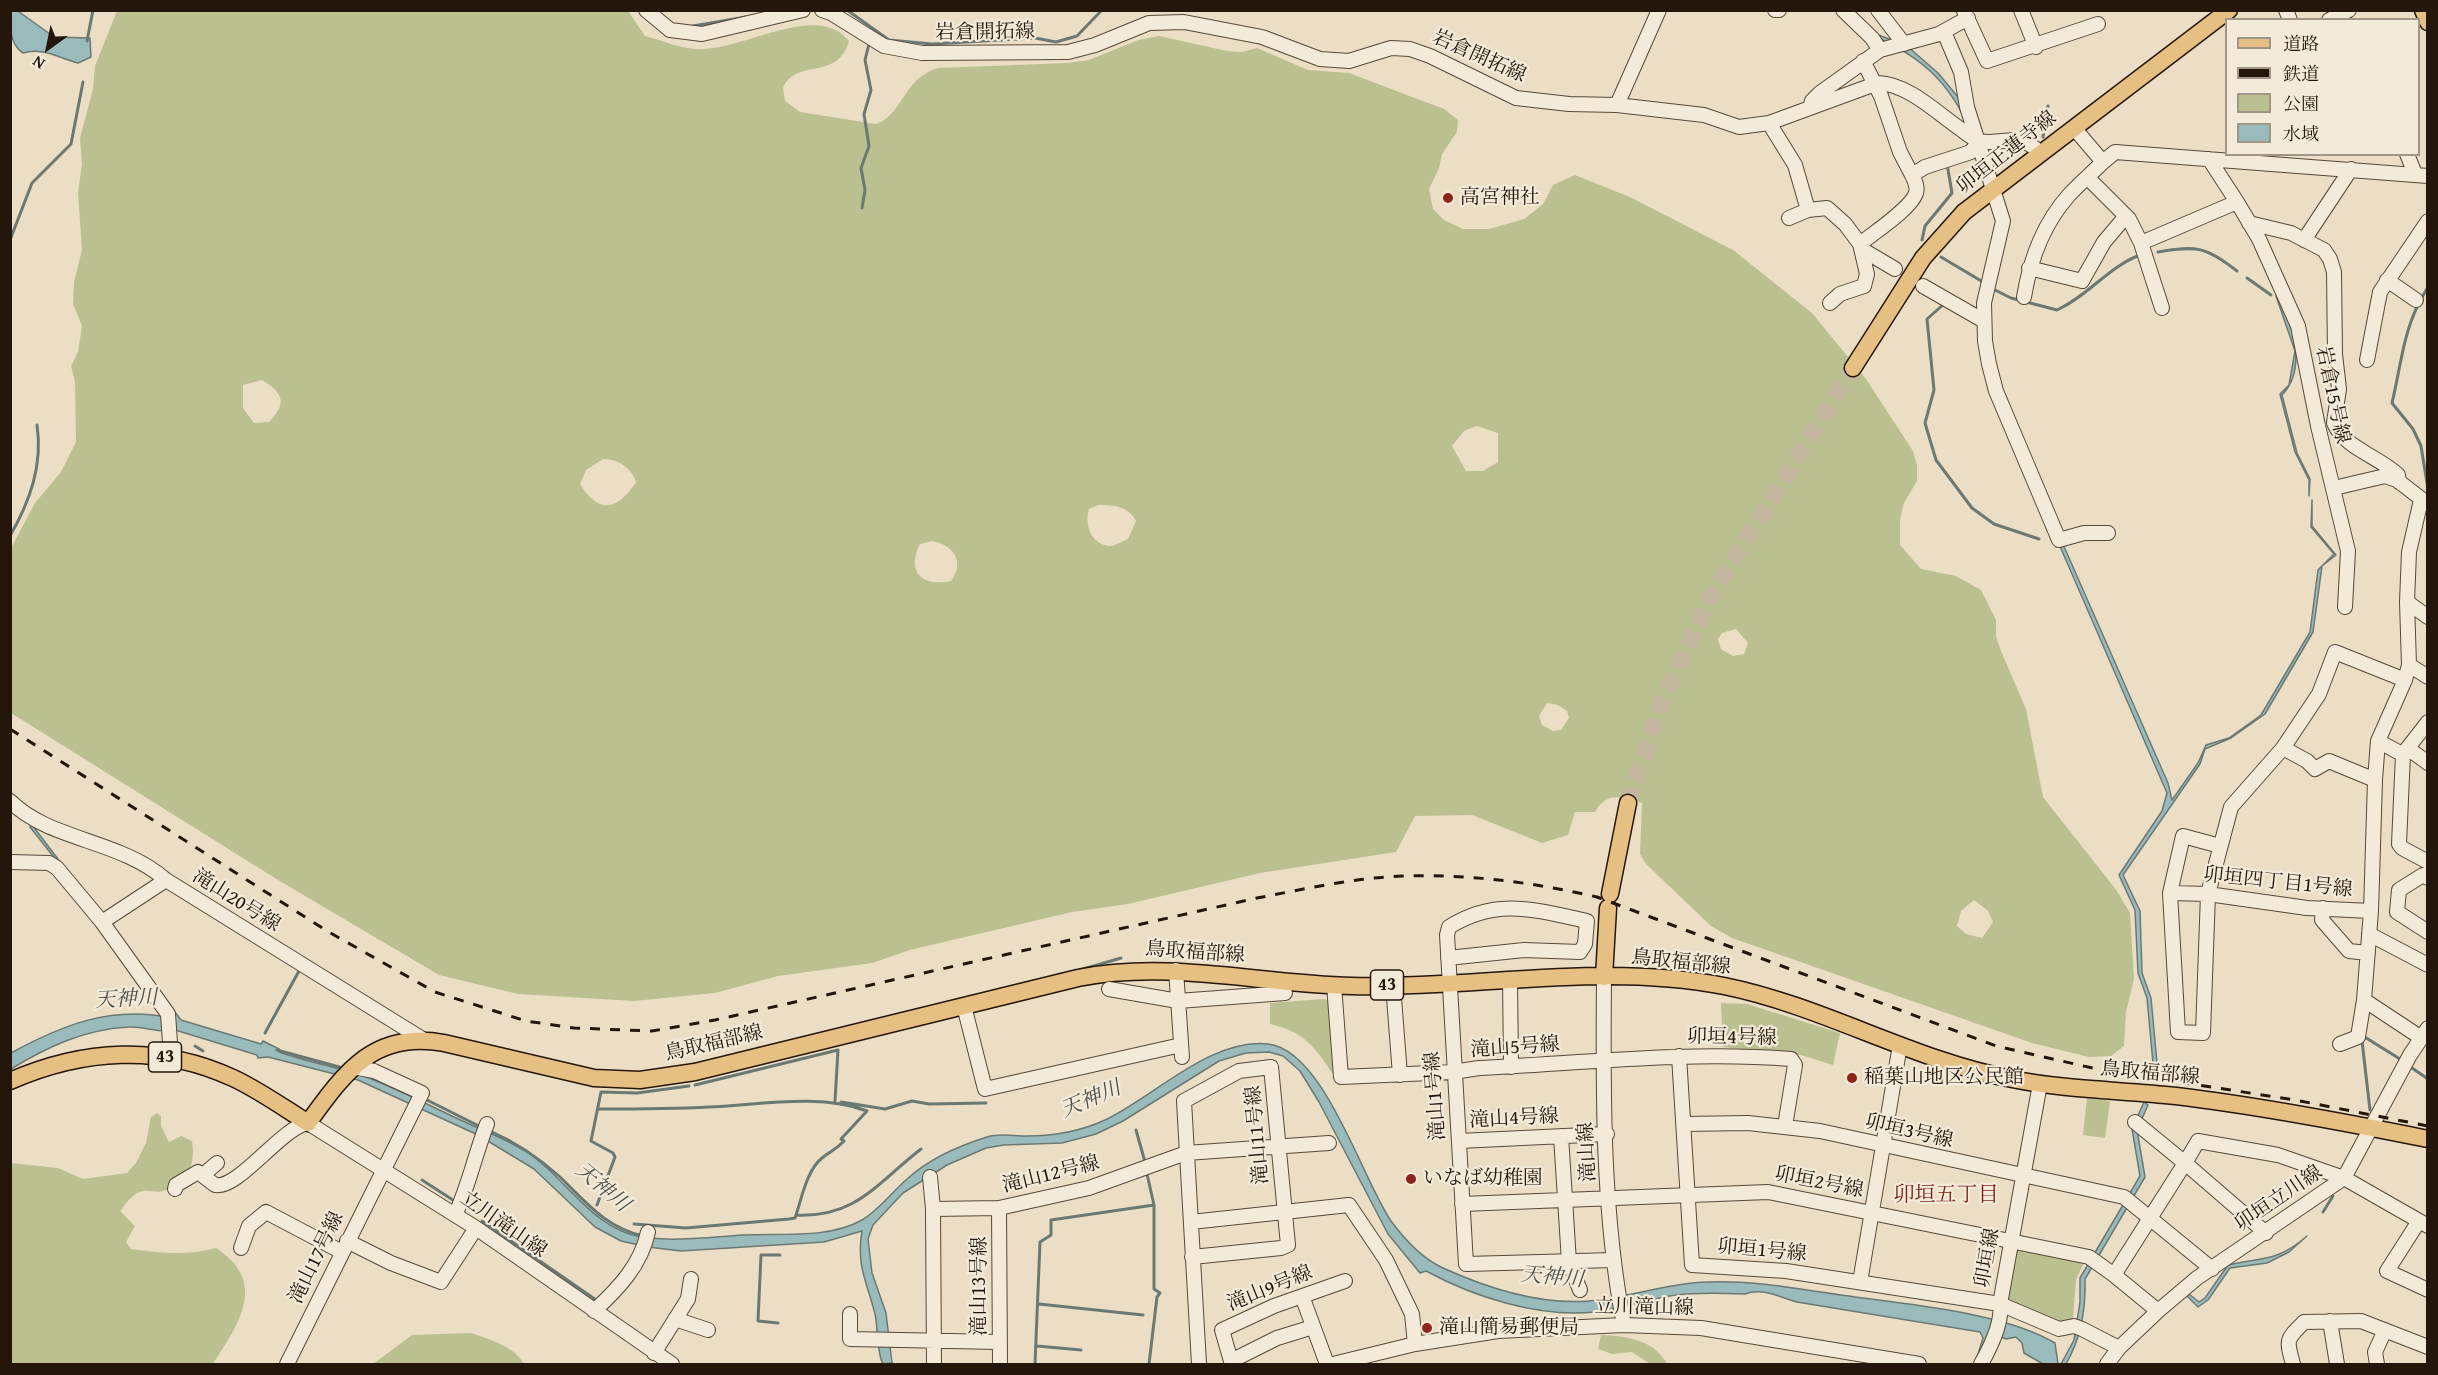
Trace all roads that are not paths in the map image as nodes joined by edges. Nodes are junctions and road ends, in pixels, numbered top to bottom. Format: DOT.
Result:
graph roads {
  1 [pos="646,10"];
  2 [pos="803,10"];
  3 [pos="822,10"];
  4 [pos="1659,10"];
  5 [pos="1843,10"];
  6 [pos="1878,10"];
  7 [pos="2021,10"];
  8 [pos="2229,10"];
  9 [pos="2350,10"];
  10 [pos="2423,10"];
  11 [pos="1966,14"];
  12 [pos="2333,18"];
  13 [pos="2427,22"];
  14 [pos="2098,24"];
  15 [pos="1944,32"];
  16 [pos="1900,45"];
  17 [pos="2036,47"];
  18 [pos="1880,51"];
  19 [pos="1863,62"];
  20 [pos="1876,84"];
  21 [pos="1617,105"];
  22 [pos="1810,108"];
  23 [pos="1769,123"];
  24 [pos="2074,128"];
  25 [pos="1979,141"];
  26 [pos="2040,153"];
  27 [pos="2408,156"];
  28 [pos="2209,159"];
  29 [pos="2103,162"];
  30 [pos="2351,169"];
  31 [pos="1912,175"];
  32 [pos="2421,175"];
  33 [pos="2088,178"];
  34 [pos="1993,189"];
  35 [pos="2237,202"];
  36 [pos="1808,210"];
  37 [pos="2126,216"];
  38 [pos="1789,218"];
  39 [pos="2427,221"];
  40 [pos="2249,223"];
  41 [pos="2304,240"];
  42 [pos="2141,243"];
  43 [pos="1861,247"];
  44 [pos="2030,268"];
  45 [pos="1895,269"];
  46 [pos="2387,280"];
  47 [pos="1923,286"];
  48 [pos="2024,297"];
  49 [pos="2416,300"];
  50 [pos="1830,303"];
  51 [pos="2162,308"];
  52 [pos="1984,321"];
  53 [pos="2367,360"];
  54 [pos="1853,368"];
  55 [pos="2334,423"];
  56 [pos="2318,426"];
  57 [pos="2399,482"];
  58 [pos="2334,488"];
  59 [pos="2424,502"];
  60 [pos="2108,533"];
  61 [pos="2407,602"];
  62 [pos="2345,607"];
  63 [pos="2427,616"];
  64 [pos="2409,665"];
  65 [pos="2427,677"];
  66 [pos="2405,680"];
  67 [pos="2427,722"];
  68 [pos="2378,741"];
  69 [pos="2283,748"];
  70 [pos="2403,754"];
  71 [pos="2427,763"];
  72 [pos="2375,780"];
  73 [pos="10,801"];
  74 [pos="1628,803"];
  75 [pos="2220,846"];
  76 [pos="10,862"];
  77 [pos="2426,870"];
  78 [pos="166,880"];
  79 [pos="2170,893"];
  80 [pos="2208,894"];
  81 [pos="2323,908"];
  82 [pos="2371,911"];
  83 [pos="1587,921"];
  84 [pos="102,922"];
  85 [pos="1607,926"];
  86 [pos="2427,932"];
  87 [pos="2369,934"];
  88 [pos="2368,953"];
  89 [pos="1448,958"];
  90 [pos="2427,965"];
  91 [pos="1176,970"];
  92 [pos="1604,977"];
  93 [pos="1510,980"];
  94 [pos="1449,982"];
  95 [pos="1334,985"];
  96 [pos="1393,985"];
  97 [pos="1109,989"];
  98 [pos="1285,993"];
  99 [pos="2364,1000"];
  100 [pos="1178,1001"];
  101 [pos="964,1006"];
  102 [pos="2423,1038"];
  103 [pos="424,1040"];
  104 [pos="2340,1044"];
  105 [pos="1900,1045"];
  106 [pos="1679,1056"];
  107 [pos="171,1058"];
  108 [pos="1603,1062"];
  109 [pos="1511,1067"];
  110 [pos="352,1068"];
  111 [pos="1453,1072"];
  112 [pos="1400,1075"];
  113 [pos="10,1081"];
  114 [pos="2040,1084"];
  115 [pos="308,1123"];
  116 [pos="487,1124"];
  117 [pos="1684,1124"];
  118 [pos="2138,1124"];
  119 [pos="1785,1126"];
  120 [pos="2371,1128"];
  121 [pos="1607,1134"];
  122 [pos="1562,1136"];
  123 [pos="2427,1139"];
  124 [pos="1459,1141"];
  125 [pos="1329,1143"];
  126 [pos="1278,1145"];
  127 [pos="1884,1147"];
  128 [pos="1186,1153"];
  129 [pos="217,1163"];
  130 [pos="2185,1163"];
  131 [pos="384,1170"];
  132 [pos="204,1174"];
  133 [pos="930,1177"];
  134 [pos="2023,1177"];
  135 [pos="2344,1178"];
  136 [pos="176,1189"];
  137 [pos="1687,1194"];
  138 [pos="1609,1198"];
  139 [pos="1565,1200"];
  140 [pos="1462,1204"];
  141 [pos="999,1208"];
  142 [pos="933,1209"];
  143 [pos="1285,1212"];
  144 [pos="1870,1212"];
  145 [pos="455,1215"];
  146 [pos="2151,1219"];
  147 [pos="1191,1222"];
  148 [pos="2423,1224"];
  149 [pos="476,1228"];
  150 [pos="2266,1233"];
  151 [pos="647,1239"];
  152 [pos="2011,1241"];
  153 [pos="345,1247"];
  154 [pos="241,1248"];
  155 [pos="1192,1257"];
  156 [pos="1614,1260"];
  157 [pos="1569,1262"];
  158 [pos="2212,1269"];
  159 [pos="2114,1275"];
  160 [pos="691,1280"];
  161 [pos="1345,1281"];
  162 [pos="1860,1282"];
  163 [pos="1580,1290"];
  164 [pos="2427,1290"];
  165 [pos="1302,1296"];
  166 [pos="594,1311"];
  167 [pos="1999,1311"];
  168 [pos="2158,1311"];
  169 [pos="850,1314"];
  170 [pos="675,1319"];
  171 [pos="2330,1321"];
  172 [pos="1624,1325"];
  173 [pos="1313,1327"];
  174 [pos="708,1330"];
  175 [pos="1222,1330"];
  176 [pos="2385,1330"];
  177 [pos="1197,1333"];
  178 [pos="933,1341"];
  179 [pos="999,1342"];
  180 [pos="1415,1344"];
  181 [pos="2427,1347"];
  182 [pos="2119,1348"];
  183 [pos="654,1353"];
  184 [pos="287,1365"];
  185 [pos="672,1365"];
  186 [pos="934,1365"];
  187 [pos="1000,1365"];
  188 [pos="1199,1365"];
  189 [pos="1327,1365"];
  190 [pos="1333,1365"];
  191 [pos="1919,1365"];
  192 [pos="1981,1365"];
  193 [pos="2107,1365"];
  194 [pos="2293,1365"];
  195 [pos="2337,1365"];
  196 [pos="2377,1365"];
  1 -- 2 [label="street"];
  3 -- 21 [label="street, 岩倉開拓線"];
  4 -- 21 [label="street"];
  5 -- 18 [label="street"];
  6 -- 16 [label="street"];
  7 -- 17 [label="street"];
  8 -- 24 [label="main road, 卯垣正蓮寺線"];
  9 -- 12 [label="street"];
  10 -- 13 [label="main road"];
  11 -- 15 [label="street"];
  11 -- 17 [label="street"];
  14 -- 17 [label="street"];
  15 -- 16 [label="street"];
  15 -- 25 [label="street"];
  16 -- 18 [label="street"];
  18 -- 19 [label="street"];
  19 -- 20 [label="street"];
  19 -- 22 [label="street"];
  20 -- 22 [label="street, 岩倉開拓線"];
  20 -- 25 [label="street"];
  20 -- 31 [label="street"];
  21 -- 23 [label="street, 岩倉開拓線"];
  22 -- 23 [label="street, 岩倉開拓線"];
  23 -- 36 [label="street"];
  24 -- 26 [label="main road, 卯垣正蓮寺線"];
  24 -- 29 [label="street"];
  25 -- 26 [label="street"];
  25 -- 31 [label="street"];
  25 -- 34 [label="street"];
  26 -- 34 [label="main road, 卯垣正蓮寺線"];
  27 -- 32 [label="street"];
  28 -- 29 [label="street"];
  28 -- 30 [label="street"];
  28 -- 35 [label="street, 岩倉15号線"];
  29 -- 33 [label="street"];
  30 -- 32 [label="street"];
  30 -- 41 [label="street"];
  31 -- 43 [label="street"];
  33 -- 37 [label="street"];
  33 -- 44 [label="street"];
  34 -- 52 [label="street"];
  34 -- 54 [label="main road, 卯垣正蓮寺線"];
  35 -- 40 [label="street, 岩倉15号線"];
  35 -- 42 [label="street"];
  36 -- 38 [label="street"];
  36 -- 43 [label="street"];
  37 -- 42 [label="street"];
  37 -- 44 [label="street"];
  39 -- 46 [label="street"];
  40 -- 41 [label="street"];
  40 -- 56 [label="street, 岩倉15号線"];
  41 -- 55 [label="street"];
  42 -- 51 [label="street"];
  43 -- 45 [label="street"];
  43 -- 50 [label="street"];
  44 -- 48 [label="street"];
  46 -- 49 [label="street"];
  46 -- 53 [label="street"];
  47 -- 52 [label="street"];
  52 -- 60 [label="street"];
  55 -- 56 [label="street"];
  55 -- 57 [label="street"];
  56 -- 58 [label="street, 岩倉15号線"];
  57 -- 58 [label="street"];
  57 -- 59 [label="street"];
  58 -- 62 [label="street, 岩倉15号線"];
  59 -- 61 [label="street"];
  61 -- 63 [label="street"];
  61 -- 64 [label="street"];
  64 -- 65 [label="street"];
  64 -- 66 [label="street"];
  66 -- 68 [label="street"];
  66 -- 69 [label="street"];
  67 -- 70 [label="street"];
  68 -- 70 [label="street"];
  68 -- 72 [label="street"];
  69 -- 72 [label="street"];
  69 -- 75 [label="street"];
  70 -- 71 [label="street"];
  70 -- 77 [label="street"];
  72 -- 82 [label="street"];
  73 -- 78 [label="street"];
  74 -- 85 [label="main road"];
  75 -- 79 [label="street"];
  75 -- 80 [label="street"];
  76 -- 84 [label="street"];
  77 -- 86 [label="street"];
  78 -- 84 [label="street, 滝山20号線"];
  78 -- 103 [label="street, 滝山20号線"];
  79 -- 80 [label="street, 卯垣四丁目1号線"];
  79 -- 80 [label="street"];
  80 -- 81 [label="street, 卯垣四丁目1号線"];
  81 -- 82 [label="street, 卯垣四丁目1号線"];
  81 -- 88 [label="street"];
  82 -- 87 [label="street, 卯垣四丁目1号線"];
  83 -- 85 [label="street"];
  83 -- 89 [label="street"];
  83 -- 89 [label="street, 滝山1号線"];
  84 -- 107 [label="street"];
  85 -- 92 [label="main road"];
  87 -- 88 [label="street, 卯垣四丁目1号線"];
  87 -- 90 [label="street"];
  88 -- 99 [label="street, 卯垣四丁目1号線"];
  89 -- 94 [label="street, 滝山1号線"];
  91 -- 95 [label="main road, 鳥取福部線 / 43"];
  91 -- 100 [label="street"];
  91 -- 101 [label="main road, 鳥取福部線 / 43"];
  92 -- 93 [label="main road, 鳥取福部線 / 43"];
  92 -- 105 [label="main road, 鳥取福部線 / 43"];
  92 -- 108 [label="street, 滝山線"];
  93 -- 94 [label="main road, 鳥取福部線 / 43"];
  93 -- 109 [label="street"];
  94 -- 96 [label="main road, 鳥取福部線 / 43"];
  94 -- 111 [label="street, 滝山1号線"];
  95 -- 96 [label="main road, 鳥取福部線 / 43"];
  95 -- 112 [label="street, 滝山5号線"];
  96 -- 112 [label="street"];
  97 -- 100 [label="street"];
  98 -- 100 [label="street"];
  99 -- 102 [label="street"];
  99 -- 104 [label="street, 卯垣四丁目1号線"];
  100 -- 101 [label="street"];
  101 -- 103 [label="main road, 鳥取福部線 / 43"];
  102 -- 120 [label="street, 卯垣立川線"];
  103 -- 110 [label="main road, 鳥取福部線 / 43"];
  105 -- 114 [label="main road, 鳥取福部線 / 43"];
  105 -- 127 [label="street"];
  106 -- 108 [label="street, 卯垣4号線"];
  106 -- 117 [label="street, 卯垣1号線"];
  106 -- 119 [label="street, 卯垣4号線"];
  107 -- 113 [label="main road, 43"];
  107 -- 115 [label="main road, 43"];
  108 -- 109 [label="street, 滝山5号線"];
  108 -- 121 [label="street, 滝山線"];
  109 -- 111 [label="street, 滝山5号線"];
  110 -- 115 [label="main road, 鳥取福部線 / 43"];
  110 -- 131 [label="street, 滝山17号線"];
  111 -- 112 [label="street, 滝山5号線"];
  111 -- 124 [label="street, 滝山1号線"];
  114 -- 120 [label="main road, 鳥取福部線 / 43"];
  114 -- 134 [label="street, 卯垣線"];
  115 -- 131 [label="street, 立川滝山線"];
  115 -- 132 [label="street"];
  116 -- 145 [label="street"];
  117 -- 119 [label="street, 卯垣3号線"];
  117 -- 137 [label="street, 卯垣1号線"];
  118 -- 130 [label="street"];
  119 -- 127 [label="street, 卯垣3号線"];
  120 -- 123 [label="main road, 鳥取福部線 / 43"];
  120 -- 135 [label="street, 卯垣立川線"];
  121 -- 122 [label="street, 滝山4号線"];
  121 -- 138 [label="street, 滝山線"];
  122 -- 124 [label="street, 滝山4号線"];
  122 -- 139 [label="street"];
  124 -- 140 [label="street, 滝山1号線"];
  125 -- 126 [label="street, 滝山12号線"];
  126 -- 128 [label="street, 滝山12号線"];
  126 -- 128 [label="street, 滝山11号線"];
  126 -- 143 [label="street, 滝山11号線"];
  127 -- 134 [label="street, 卯垣3号線"];
  127 -- 144 [label="street"];
  128 -- 141 [label="street, 滝山12号線"];
  128 -- 147 [label="street, 滝山11号線"];
  129 -- 132 [label="street"];
  130 -- 135 [label="street"];
  130 -- 146 [label="street"];
  130 -- 150 [label="street"];
  131 -- 145 [label="street, 立川滝山線"];
  131 -- 153 [label="street, 滝山17号線"];
  132 -- 136 [label="street"];
  133 -- 142 [label="street"];
  134 -- 146 [label="street, 卯垣3号線"];
  134 -- 152 [label="street, 卯垣線"];
  135 -- 148 [label="street"];
  135 -- 150 [label="street, 卯垣立川線"];
  137 -- 138 [label="street, 卯垣2号線"];
  137 -- 144 [label="street, 卯垣2号線"];
  137 -- 162 [label="street, 卯垣1号線"];
  138 -- 139 [label="street, 卯垣2号線"];
  138 -- 156 [label="street, 滝山線"];
  139 -- 140 [label="street, 卯垣2号線"];
  139 -- 157 [label="street"];
  140 -- 157 [label="street, 滝山1号線"];
  141 -- 142 [label="street, 滝山12号線"];
  141 -- 179 [label="street, 滝山13号線"];
  142 -- 178 [label="street"];
  143 -- 147 [label="street"];
  143 -- 155 [label="street, 滝山11号線"];
  143 -- 180 [label="street"];
  144 -- 152 [label="street, 卯垣2号線"];
  144 -- 162 [label="street"];
  145 -- 149 [label="street, 立川滝山線"];
  146 -- 158 [label="street"];
  146 -- 159 [label="street"];
  147 -- 155 [label="street, 滝山11号線"];
  148 -- 164 [label="street"];
  149 -- 153 [label="street"];
  149 -- 166 [label="street, 立川滝山線"];
  150 -- 158 [label="street, 卯垣立川線"];
  151 -- 166 [label="street"];
  152 -- 159 [label="street, 卯垣2号線"];
  152 -- 167 [label="street, 卯垣線"];
  153 -- 154 [label="street"];
  153 -- 184 [label="street, 滝山17号線"];
  155 -- 177 [label="street, 滝山11号線"];
  156 -- 157 [label="street, 滝山1号線"];
  156 -- 172 [label="street, 滝山線"];
  157 -- 163 [label="street"];
  158 -- 168 [label="street, 卯垣立川線"];
  159 -- 168 [label="street"];
  160 -- 170 [label="street"];
  161 -- 165 [label="street, 滝山9号線"];
  162 -- 167 [label="street, 卯垣1号線"];
  165 -- 173 [label="street"];
  165 -- 175 [label="street, 滝山9号線"];
  166 -- 183 [label="street, 立川滝山線"];
  167 -- 182 [label="street, 卯垣1号線"];
  167 -- 192 [label="street, 卯垣線"];
  168 -- 182 [label="street, 卯垣立川線"];
  169 -- 178 [label="street"];
  170 -- 174 [label="street"];
  170 -- 183 [label="street"];
  171 -- 176 [label="street"];
  171 -- 194 [label="street"];
  171 -- 195 [label="street"];
  172 -- 180 [label="street, 立川滝山線"];
  172 -- 191 [label="street, 立川滝山線"];
  173 -- 175 [label="street, 滝山9号線"];
  173 -- 189 [label="street"];
  175 -- 177 [label="street"];
  176 -- 181 [label="street"];
  176 -- 196 [label="street"];
  177 -- 188 [label="street, 滝山11号線"];
  178 -- 179 [label="street"];
  178 -- 186 [label="street"];
  179 -- 187 [label="street, 滝山13号線"];
  180 -- 190 [label="street, 立川滝山線"];
  182 -- 193 [label="street, 卯垣立川線"];
  183 -- 185 [label="street, 立川滝山線"];
}
